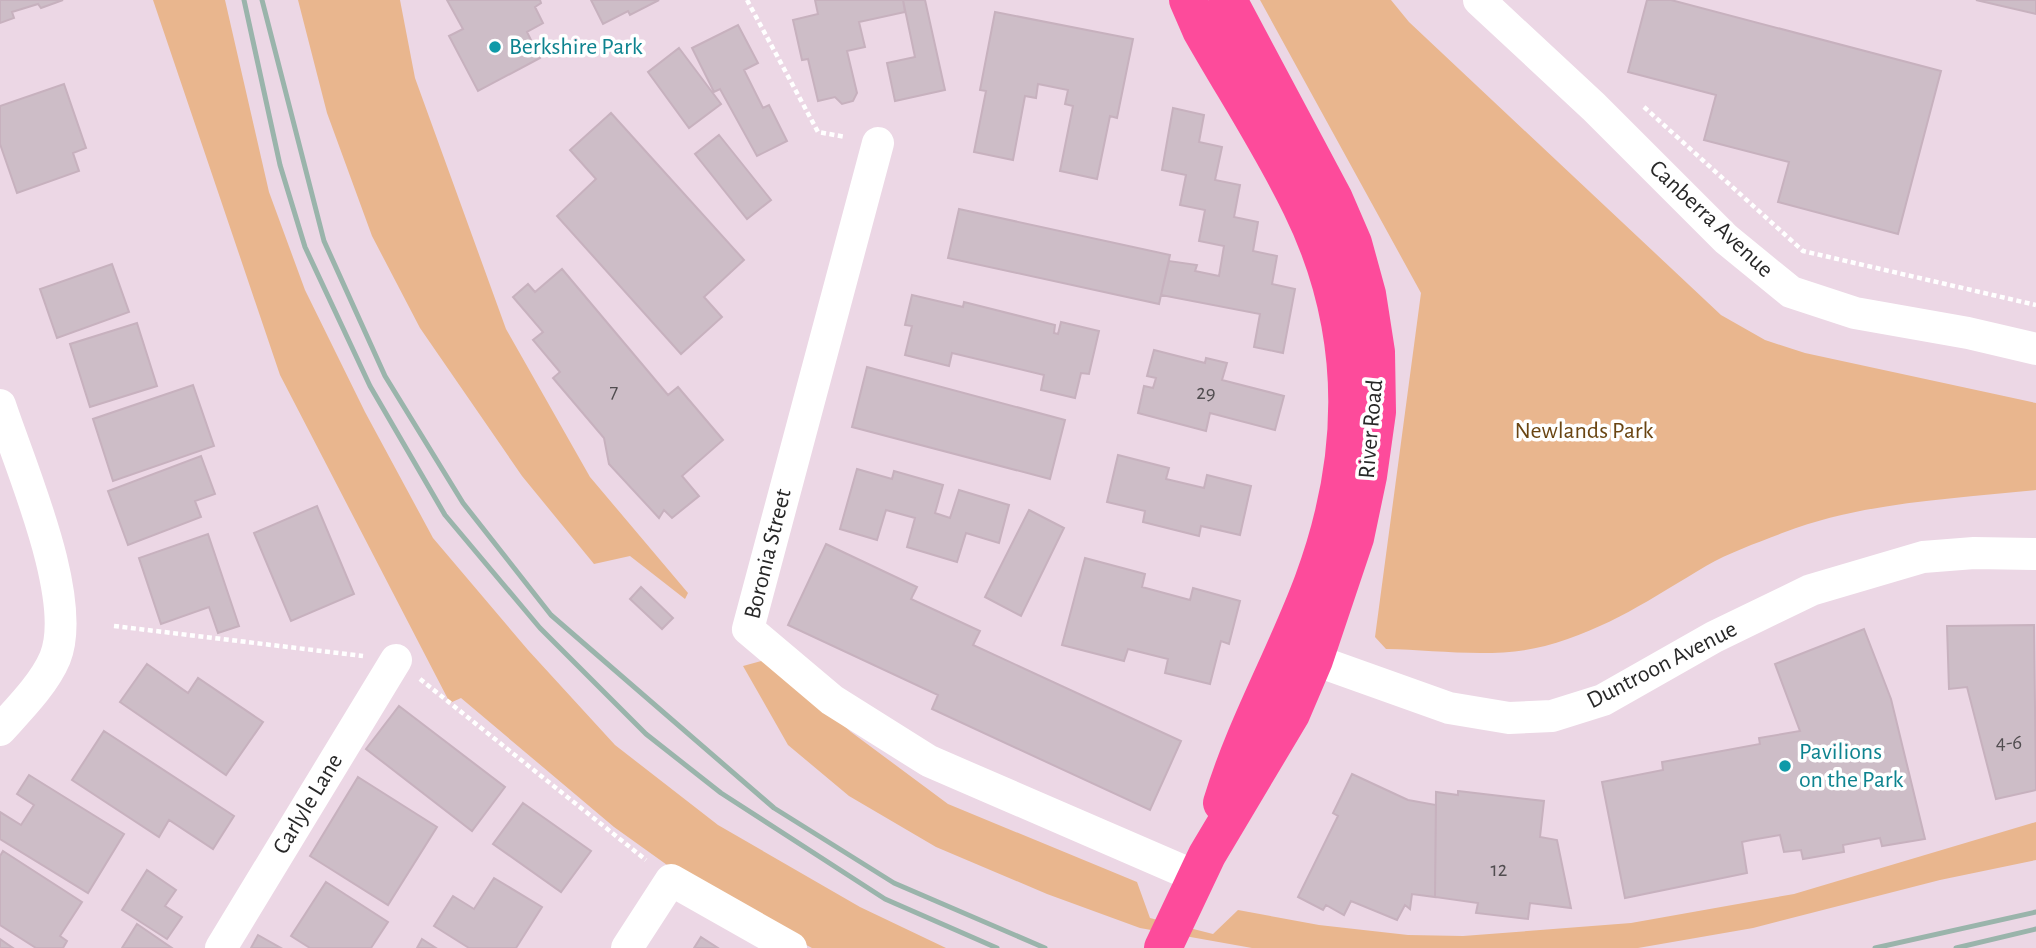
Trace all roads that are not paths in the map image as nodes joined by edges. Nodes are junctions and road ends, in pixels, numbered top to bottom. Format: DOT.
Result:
graph roads {
  1 [pos="1188,0"];
  2 [pos="1228,0"];
  3 [pos="1479,0"];
  4 [pos="878,143"];
  5 [pos="2036,349"];
  6 [pos="0,405"];
  7 [pos="2036,554"];
  8 [pos="1301,655"];
  9 [pos="396,660"];
  10 [pos="0,730"];
  11 [pos="1202,866"];
  12 [pos="1171,931"];
  13 [pos="221,948"];
  14 [pos="627,948"];
  15 [pos="791,948"];
  1 -- 8 [label="main road, River Road"];
  2 -- 8 [label="main road, River Road"];
  3 -- 5 [label="street, Canberra Avenue"];
  4 -- 11 [label="street, Boronia Street"];
  6 -- 10 [label="street"];
  7 -- 8 [label="street, Duntroon Avenue"];
  8 -- 11 [label="main road, River Road"];
  9 -- 13 [label="street, Carlyle Lane"];
  11 -- 12 [label="main road, River Road"];
  14 -- 15 [label="street"];
}
